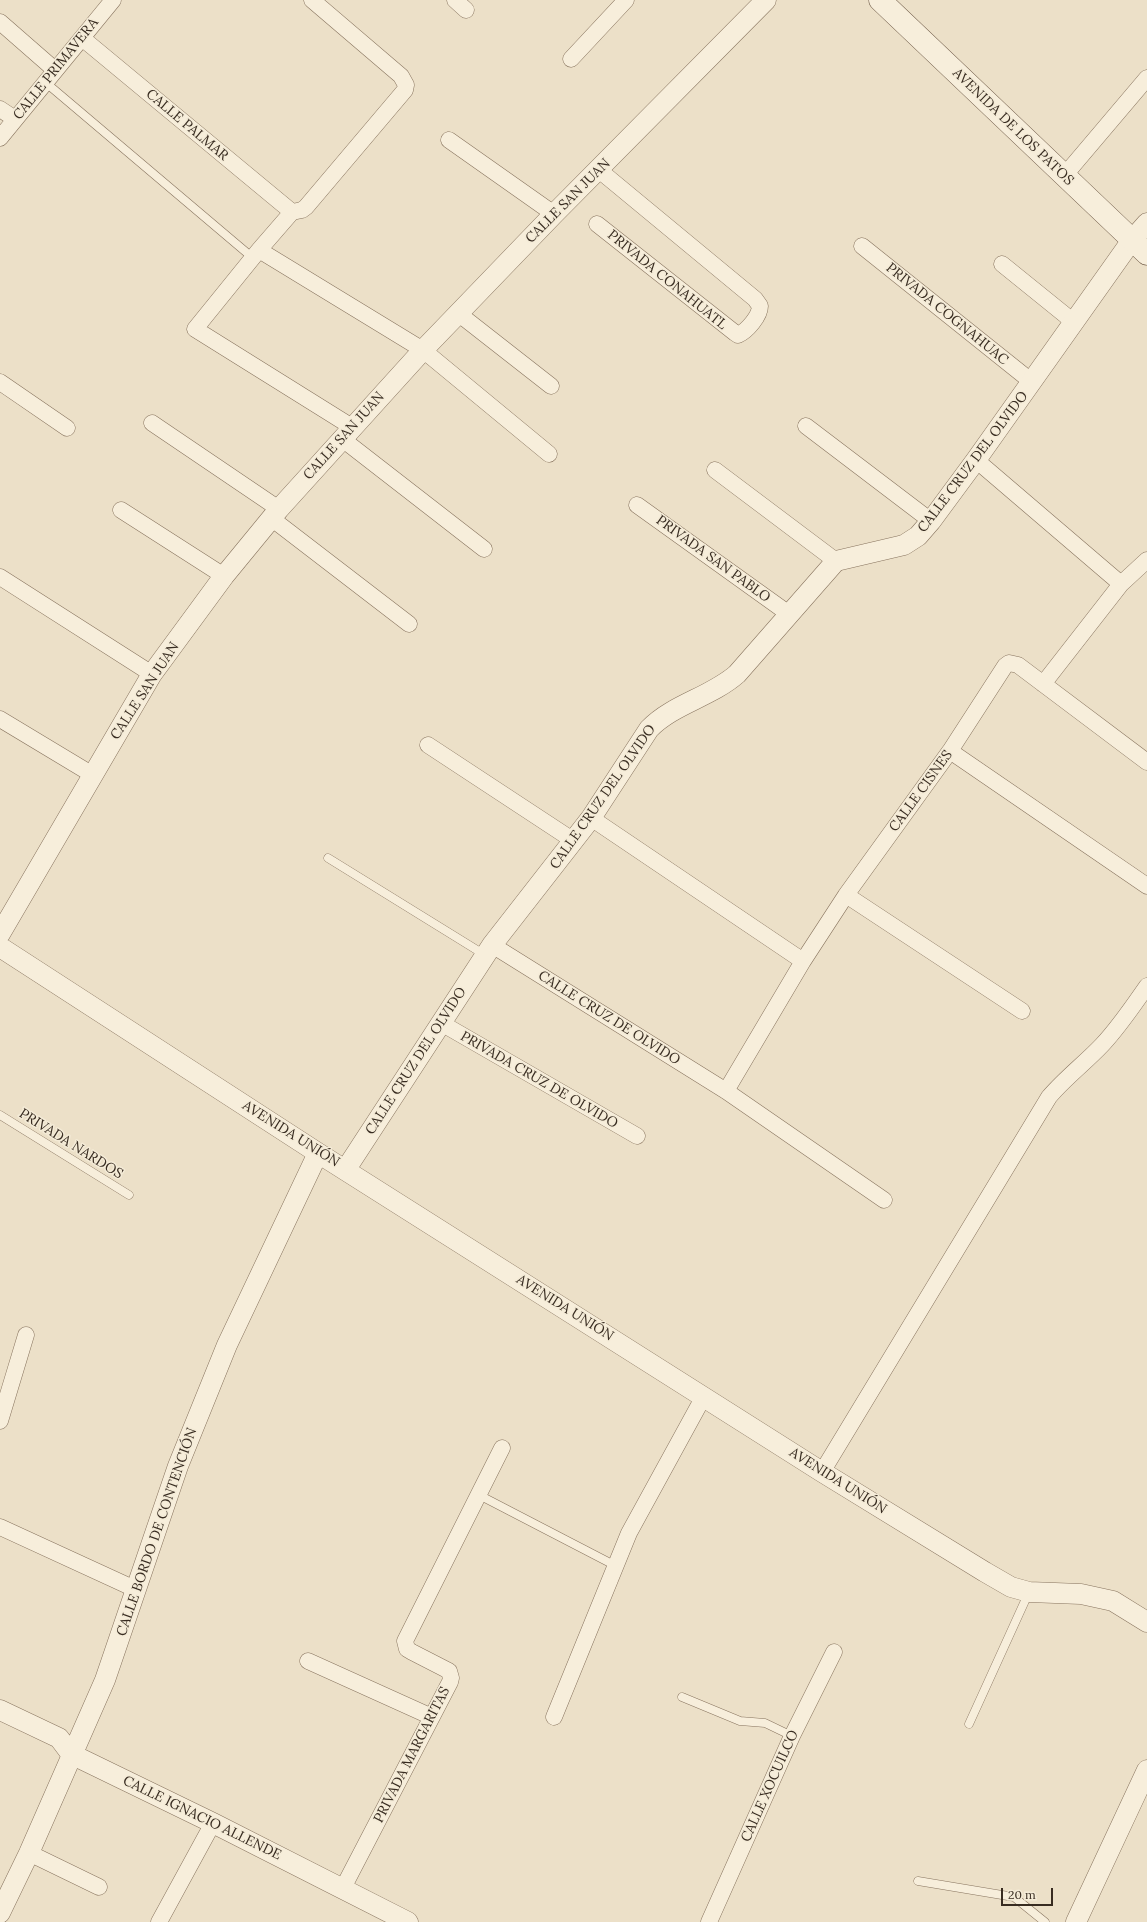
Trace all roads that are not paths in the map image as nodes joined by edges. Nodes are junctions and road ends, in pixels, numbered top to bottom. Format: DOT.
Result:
graph roads {
  1 [pos="312,0"];
  2 [pos="626,0"];
  3 [pos="766,0"];
  4 [pos="880,0"];
  5 [pos="106,2"];
  6 [pos="0,22"];
  7 [pos="82,38"];
  8 [pos="571,59"];
  9 [pos="50,76"];
  10 [pos="1147,78"];
  11 [pos="0,109"];
  12 [pos="15,119"];
  13 [pos="0,138"];
  14 [pos="449,140"];
  15 [pos="599,170"];
  16 [pos="1064,176"];
  17 [pos="292,212"];
  18 [pos="554,214"];
  19 [pos="1147,223"];
  20 [pos="597,224"];
  21 [pos="862,246"];
  22 [pos="1139,247"];
  23 [pos="256,254"];
  24 [pos="1002,264"];
  25 [pos="459,314"];
  26 [pos="1075,324"];
  27 [pos="423,350"];
  28 [pos="0,382"];
  29 [pos="1032,382"];
  30 [pos="551,386"];
  31 [pos="152,423"];
  32 [pos="806,426"];
  33 [pos="67,428"];
  34 [pos="346,433"];
  35 [pos="548,454"];
  36 [pos="976,460"];
  37 [pos="715,470"];
  38 [pos="637,505"];
  39 [pos="121,510"];
  40 [pos="275,514"];
  41 [pos="932,521"];
  42 [pos="484,549"];
  43 [pos="1147,560"];
  44 [pos="836,561"];
  45 [pos="224,576"];
  46 [pos="0,577"];
  47 [pos="1121,584"];
  48 [pos="789,614"];
  49 [pos="409,624"];
  50 [pos="152,674"];
  51 [pos="1043,684"];
  52 [pos="0,719"];
  53 [pos="428,746"];
  54 [pos="950,751"];
  55 [pos="1147,762"];
  56 [pos="92,775"];
  57 [pos="591,818"];
  58 [pos="574,841"];
  59 [pos="328,858"];
  60 [pos="1147,886"];
  61 [pos="846,895"];
  62 [pos="0,934"];
  63 [pos="0,948"];
  64 [pos="489,950"];
  65 [pos="803,961"];
  66 [pos="1147,986"];
  67 [pos="1022,1011"];
  68 [pos="441,1023"];
  69 [pos="726,1092"];
  70 [pos="0,1115"];
  71 [pos="637,1136"];
  72 [pos="318,1153"];
  73 [pos="346,1169"];
  74 [pos="129,1195"];
  75 [pos="884,1200"];
  76 [pos="26,1335"];
  77 [pos="704,1396"];
  78 [pos="0,1421"];
  79 [pos="502,1448"];
  80 [pos="822,1472"];
  81 [pos="478,1495"];
  82 [pos="0,1527"];
  83 [pos="616,1566"];
  84 [pos="135,1589"];
  85 [pos="1029,1592"];
  86 [pos="1147,1622"];
  87 [pos="834,1652"];
  88 [pos="308,1661"];
  89 [pos="682,1697"];
  90 [pos="0,1710"];
  91 [pos="432,1717"];
  92 [pos="554,1717"];
  93 [pos="969,1724"];
  94 [pos="792,1736"];
  95 [pos="71,1754"];
  96 [pos="1147,1770"];
  97 [pos="212,1823"];
  98 [pos="29,1853"];
  99 [pos="918,1881"];
  100 [pos="99,1887"];
  101 [pos="343,1888"];
  102 [pos="0,1913"];
  103 [pos="159,1922"];
  104 [pos="408,1922"];
  105 [pos="709,1922"];
  106 [pos="1046,1922"];
  107 [pos="1076,1922"];
  1 -- 17 [label="street"];
  2 -- 8 [label="street"];
  3 -- 15 [label="street, CALLE SAN JUAN"];
  4 -- 16 [label="main road, AVENIDA DE LOS PATOS"];
  5 -- 7 [label="street, CALLE PRIMAVERA"];
  6 -- 9 [label="street"];
  7 -- 9 [label="street, CALLE PRIMAVERA"];
  7 -- 17 [label="street, CALLE PALMAR"];
  9 -- 12 [label="street, CALLE PRIMAVERA"];
  9 -- 23 [label="lane"];
  10 -- 16 [label="street"];
  11 -- 12 [label="street"];
  12 -- 13 [label="street, CALLE PRIMAVERA"];
  14 -- 18 [label="street"];
  15 -- 18 [label="street, CALLE SAN JUAN"];
  15 -- 20 [label="street, PRIVADA CONAHUATL"];
  16 -- 22 [label="main road, AVENIDA DE LOS PATOS"];
  17 -- 23 [label="street"];
  18 -- 25 [label="street, CALLE SAN JUAN"];
  19 -- 22 [label="street, CALLE CRUZ DEL OLVIDO"];
  21 -- 29 [label="street, PRIVADA COGNAHUAC"];
  22 -- 26 [label="street, CALLE CRUZ DEL OLVIDO"];
  23 -- 27 [label="street"];
  23 -- 34 [label="street"];
  24 -- 26 [label="street"];
  25 -- 27 [label="street, CALLE SAN JUAN"];
  25 -- 30 [label="street"];
  26 -- 29 [label="street, CALLE CRUZ DEL OLVIDO"];
  27 -- 34 [label="street, CALLE SAN JUAN"];
  27 -- 35 [label="street"];
  28 -- 33 [label="street"];
  29 -- 36 [label="street, CALLE CRUZ DEL OLVIDO"];
  31 -- 40 [label="street"];
  32 -- 41 [label="street"];
  34 -- 40 [label="street, CALLE SAN JUAN"];
  34 -- 42 [label="street"];
  36 -- 41 [label="street, CALLE CRUZ DEL OLVIDO"];
  36 -- 47 [label="street"];
  37 -- 44 [label="street"];
  38 -- 48 [label="street, PRIVADA SAN PABLO"];
  39 -- 45 [label="street"];
  40 -- 45 [label="street, CALLE SAN JUAN"];
  40 -- 49 [label="street"];
  41 -- 44 [label="street, CALLE CRUZ DEL OLVIDO"];
  43 -- 47 [label="street"];
  44 -- 48 [label="street, CALLE CRUZ DEL OLVIDO"];
  45 -- 50 [label="street, CALLE SAN JUAN"];
  46 -- 50 [label="street"];
  47 -- 51 [label="street"];
  48 -- 57 [label="street, CALLE CRUZ DEL OLVIDO"];
  50 -- 56 [label="street, CALLE SAN JUAN"];
  51 -- 54 [label="street, CALLE CISNES"];
  51 -- 55 [label="street"];
  52 -- 56 [label="street"];
  53 -- 58 [label="street"];
  54 -- 60 [label="street"];
  54 -- 61 [label="street, CALLE CISNES"];
  56 -- 62 [label="street, CALLE SAN JUAN"];
  57 -- 58 [label="street, CALLE CRUZ DEL OLVIDO"];
  57 -- 65 [label="street"];
  58 -- 64 [label="street, CALLE CRUZ DEL OLVIDO"];
  59 -- 64 [label="lane"];
  61 -- 65 [label="street, CALLE CISNES"];
  61 -- 67 [label="street"];
  63 -- 72 [label="street, AVENIDA UNIÓN"];
  64 -- 68 [label="street, CALLE CRUZ DEL OLVIDO"];
  64 -- 69 [label="street, CALLE CRUZ DE OLVIDO"];
  65 -- 69 [label="street, CALLE CISNES"];
  66 -- 80 [label="street"];
  68 -- 71 [label="street, PRIVADA CRUZ DE OLVIDO"];
  68 -- 73 [label="street, CALLE CRUZ DEL OLVIDO"];
  69 -- 75 [label="street, CALLE CRUZ DE OLVIDO"];
  70 -- 74 [label="lane, PRIVADA NARDOS"];
  72 -- 73 [label="street, AVENIDA UNIÓN"];
  72 -- 84 [label="street, CALLE BORDO DE CONTENCIÓN"];
  73 -- 77 [label="street, AVENIDA UNIÓN"];
  76 -- 78 [label="street"];
  77 -- 80 [label="street, AVENIDA UNIÓN"];
  77 -- 83 [label="street"];
  79 -- 81 [label="street, PRIVADA MARGARITAS"];
  80 -- 85 [label="street, AVENIDA UNIÓN"];
  81 -- 83 [label="lane"];
  81 -- 91 [label="street, PRIVADA MARGARITAS"];
  82 -- 84 [label="street"];
  83 -- 92 [label="street"];
  84 -- 95 [label="street, CALLE BORDO DE CONTENCIÓN"];
  85 -- 86 [label="street, AVENIDA UNIÓN"];
  85 -- 93 [label="lane"];
  87 -- 94 [label="street, CALLE XOCUILCO"];
  88 -- 91 [label="street"];
  89 -- 94 [label="lane"];
  90 -- 95 [label="street, CALLE IGNACIO ALLENDE"];
  91 -- 101 [label="street, PRIVADA MARGARITAS"];
  94 -- 105 [label="street, CALLE XOCUILCO"];
  95 -- 97 [label="street, CALLE IGNACIO ALLENDE"];
  95 -- 98 [label="street, CALLE BORDO DE CONTENCIÓN"];
  96 -- 107 [label="street"];
  97 -- 101 [label="street, CALLE IGNACIO ALLENDE"];
  97 -- 103 [label="street"];
  98 -- 100 [label="street"];
  98 -- 102 [label="street, CALLE BORDO DE CONTENCIÓN"];
  99 -- 106 [label="lane"];
  101 -- 104 [label="street, CALLE IGNACIO ALLENDE"];
}
